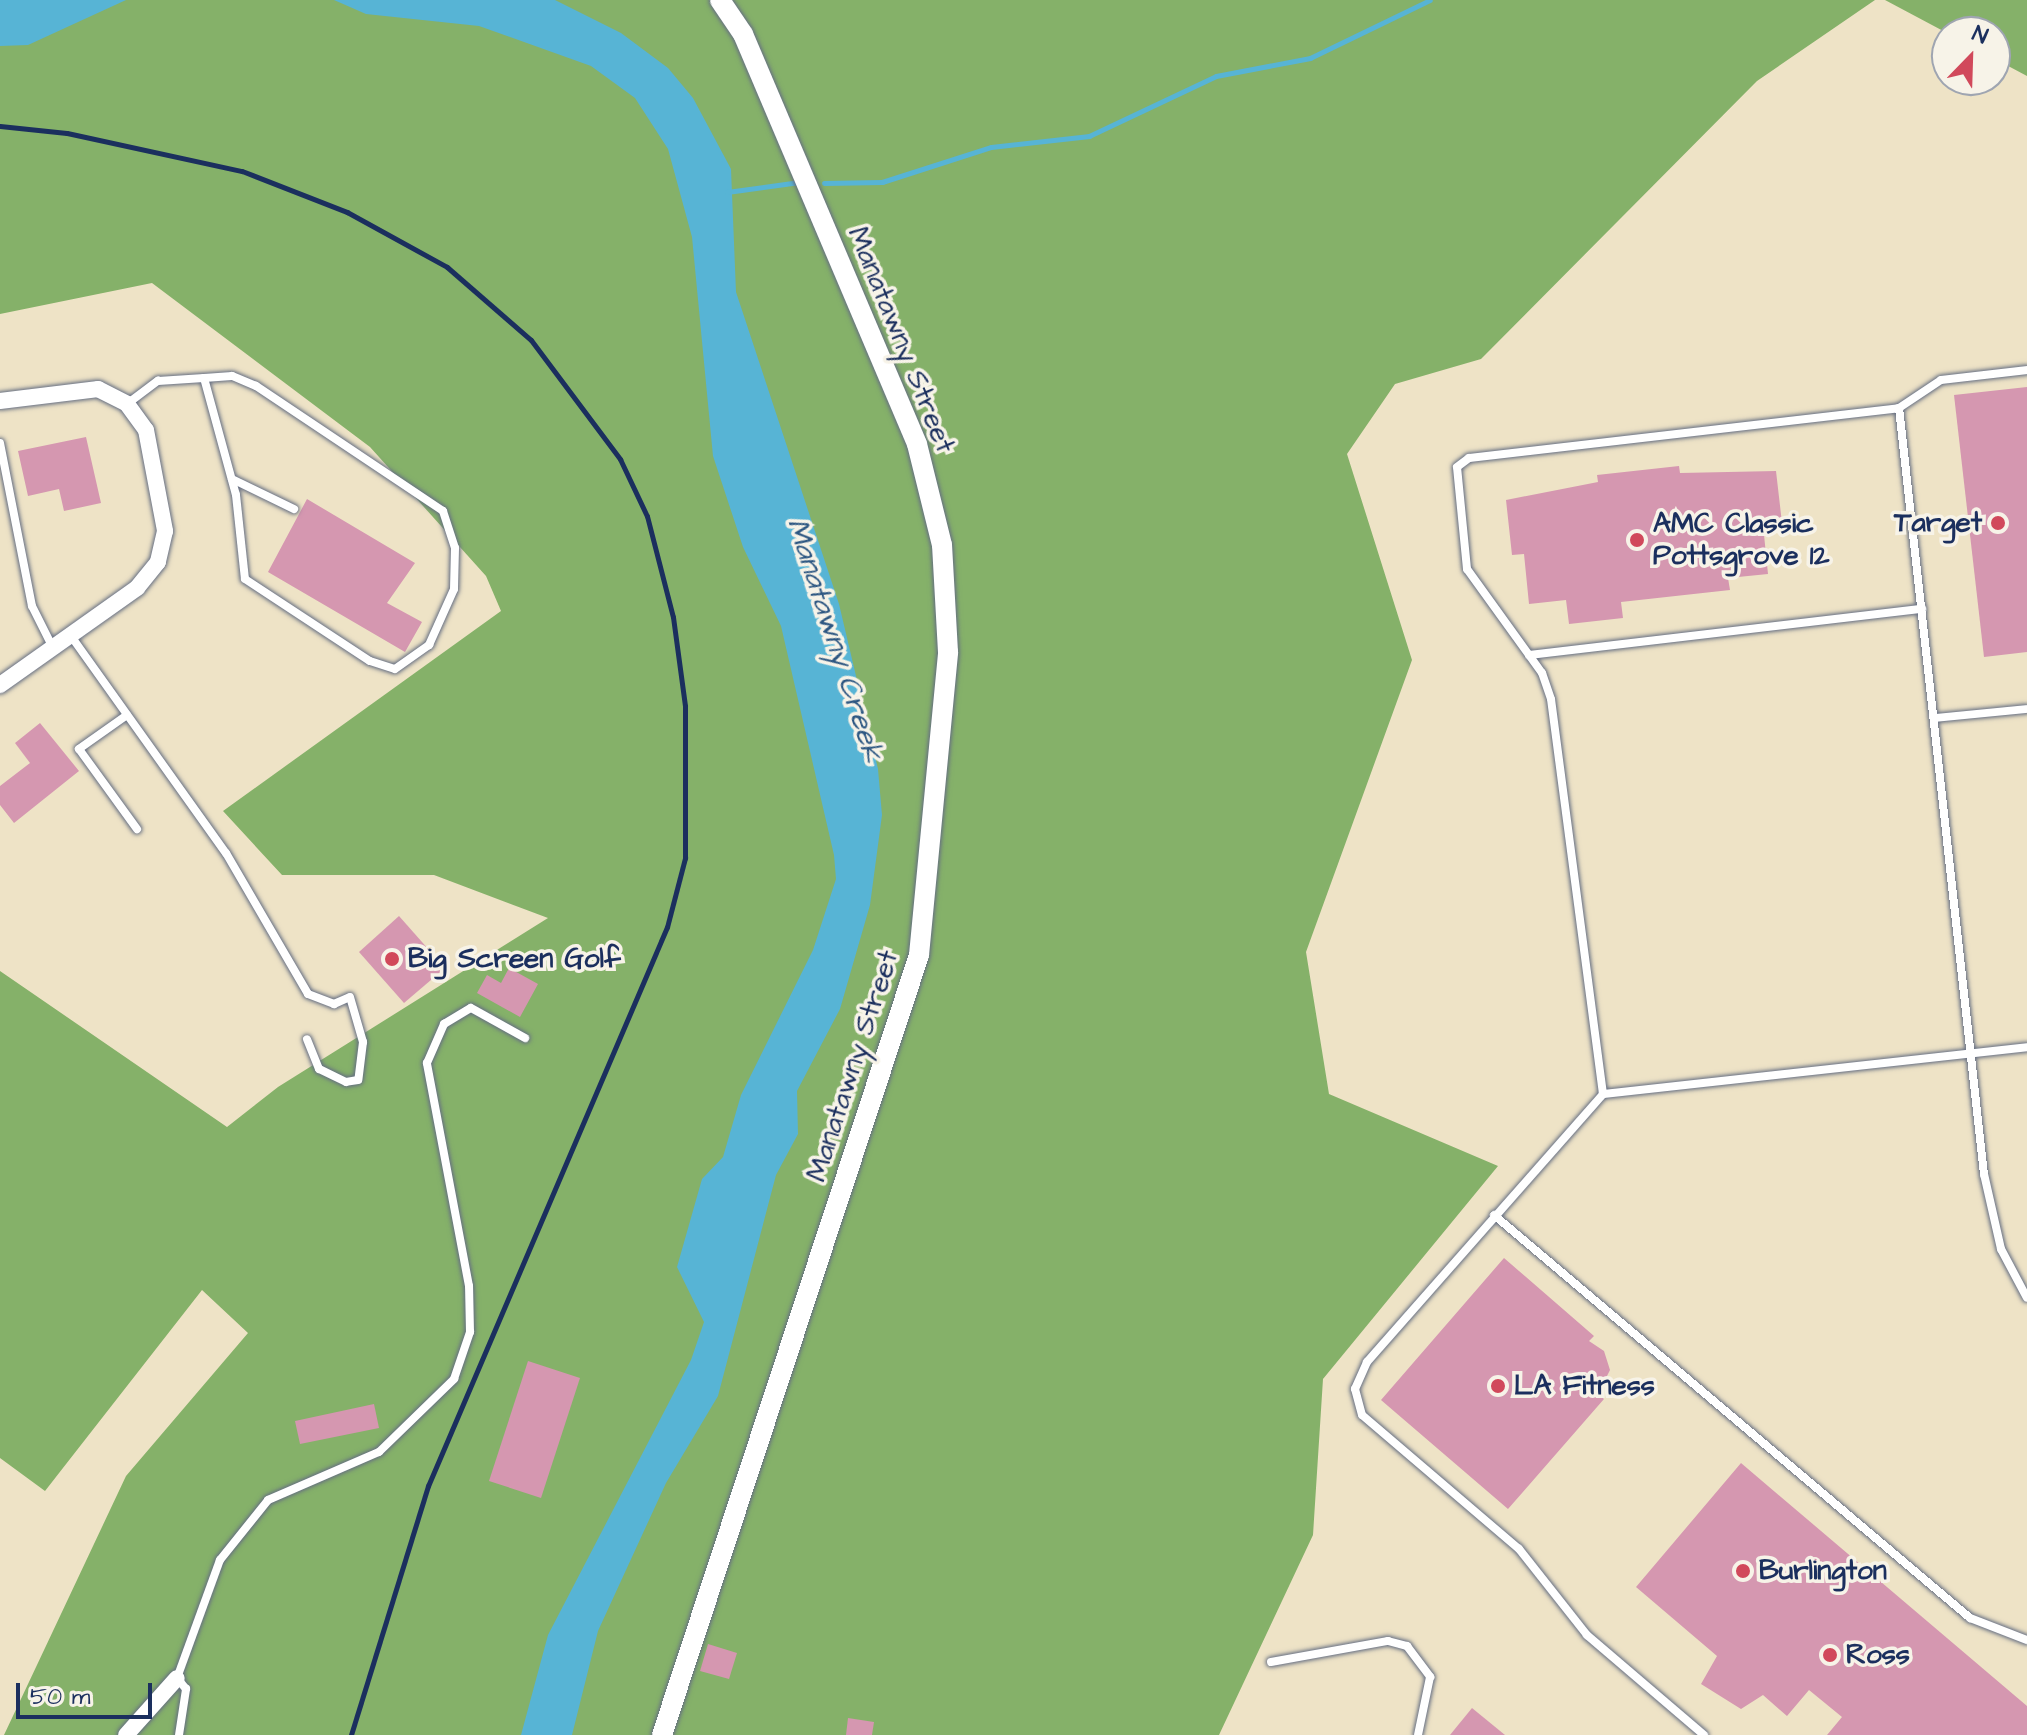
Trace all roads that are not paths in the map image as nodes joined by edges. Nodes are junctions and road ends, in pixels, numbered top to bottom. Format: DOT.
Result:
graph roads {
  1 [pos="720,0"];
  2 [pos="2027,370"];
  3 [pos="204,378"];
  4 [pos="0,401"];
  5 [pos="127,404"];
  6 [pos="1899,408"];
  7 [pos="0,443"];
  8 [pos="232,479"];
  9 [pos="294,509"];
  10 [pos="1922,609"];
  11 [pos="70,635"];
  12 [pos="53,648"];
  13 [pos="1529,655"];
  14 [pos="0,685"];
  15 [pos="2027,709"];
  16 [pos="127,715"];
  17 [pos="1935,718"];
  18 [pos="137,829"];
  19 [pos="525,1038"];
  20 [pos="307,1039"];
  21 [pos="2027,1047"];
  22 [pos="1973,1053"];
  23 [pos="1603,1094"];
  24 [pos="1494,1215"];
  25 [pos="2027,1279"];
  26 [pos="2017,1283"];
  27 [pos="2027,1298"];
  28 [pos="2027,1640"];
  29 [pos="1271,1662"];
  30 [pos="177,1678"];
  31 [pos="126,1735"];
  32 [pos="179,1735"];
  33 [pos="662,1735"];
  34 [pos="1418,1735"];
  35 [pos="1704,1735"];
  1 -- 33 [label="street, Manatawny Street"];
  2 -- 6 [label="lane"];
  3 -- 5 [label="lane"];
  3 -- 8 [label="lane"];
  3 -- 8 [label="lane"];
  4 -- 5 [label="street"];
  5 -- 11 [label="street"];
  6 -- 10 [label="lane"];
  6 -- 13 [label="lane"];
  7 -- 12 [label="lane"];
  8 -- 9 [label="lane"];
  10 -- 13 [label="lane"];
  10 -- 17 [label="lane"];
  11 -- 12 [label="street"];
  11 -- 16 [label="lane"];
  12 -- 14 [label="street"];
  13 -- 23 [label="lane"];
  15 -- 17 [label="lane"];
  16 -- 18 [label="lane"];
  16 -- 20 [label="lane"];
  17 -- 22 [label="lane"];
  19 -- 30 [label="lane"];
  21 -- 22 [label="lane"];
  22 -- 23 [label="lane"];
  22 -- 26 [label="lane"];
  23 -- 24 [label="lane"];
  24 -- 28 [label="lane"];
  24 -- 35 [label="lane"];
  25 -- 26 [label="lane"];
  26 -- 27 [label="lane"];
  29 -- 34 [label="lane"];
  30 -- 31 [label="street"];
  30 -- 32 [label="lane"];
}
